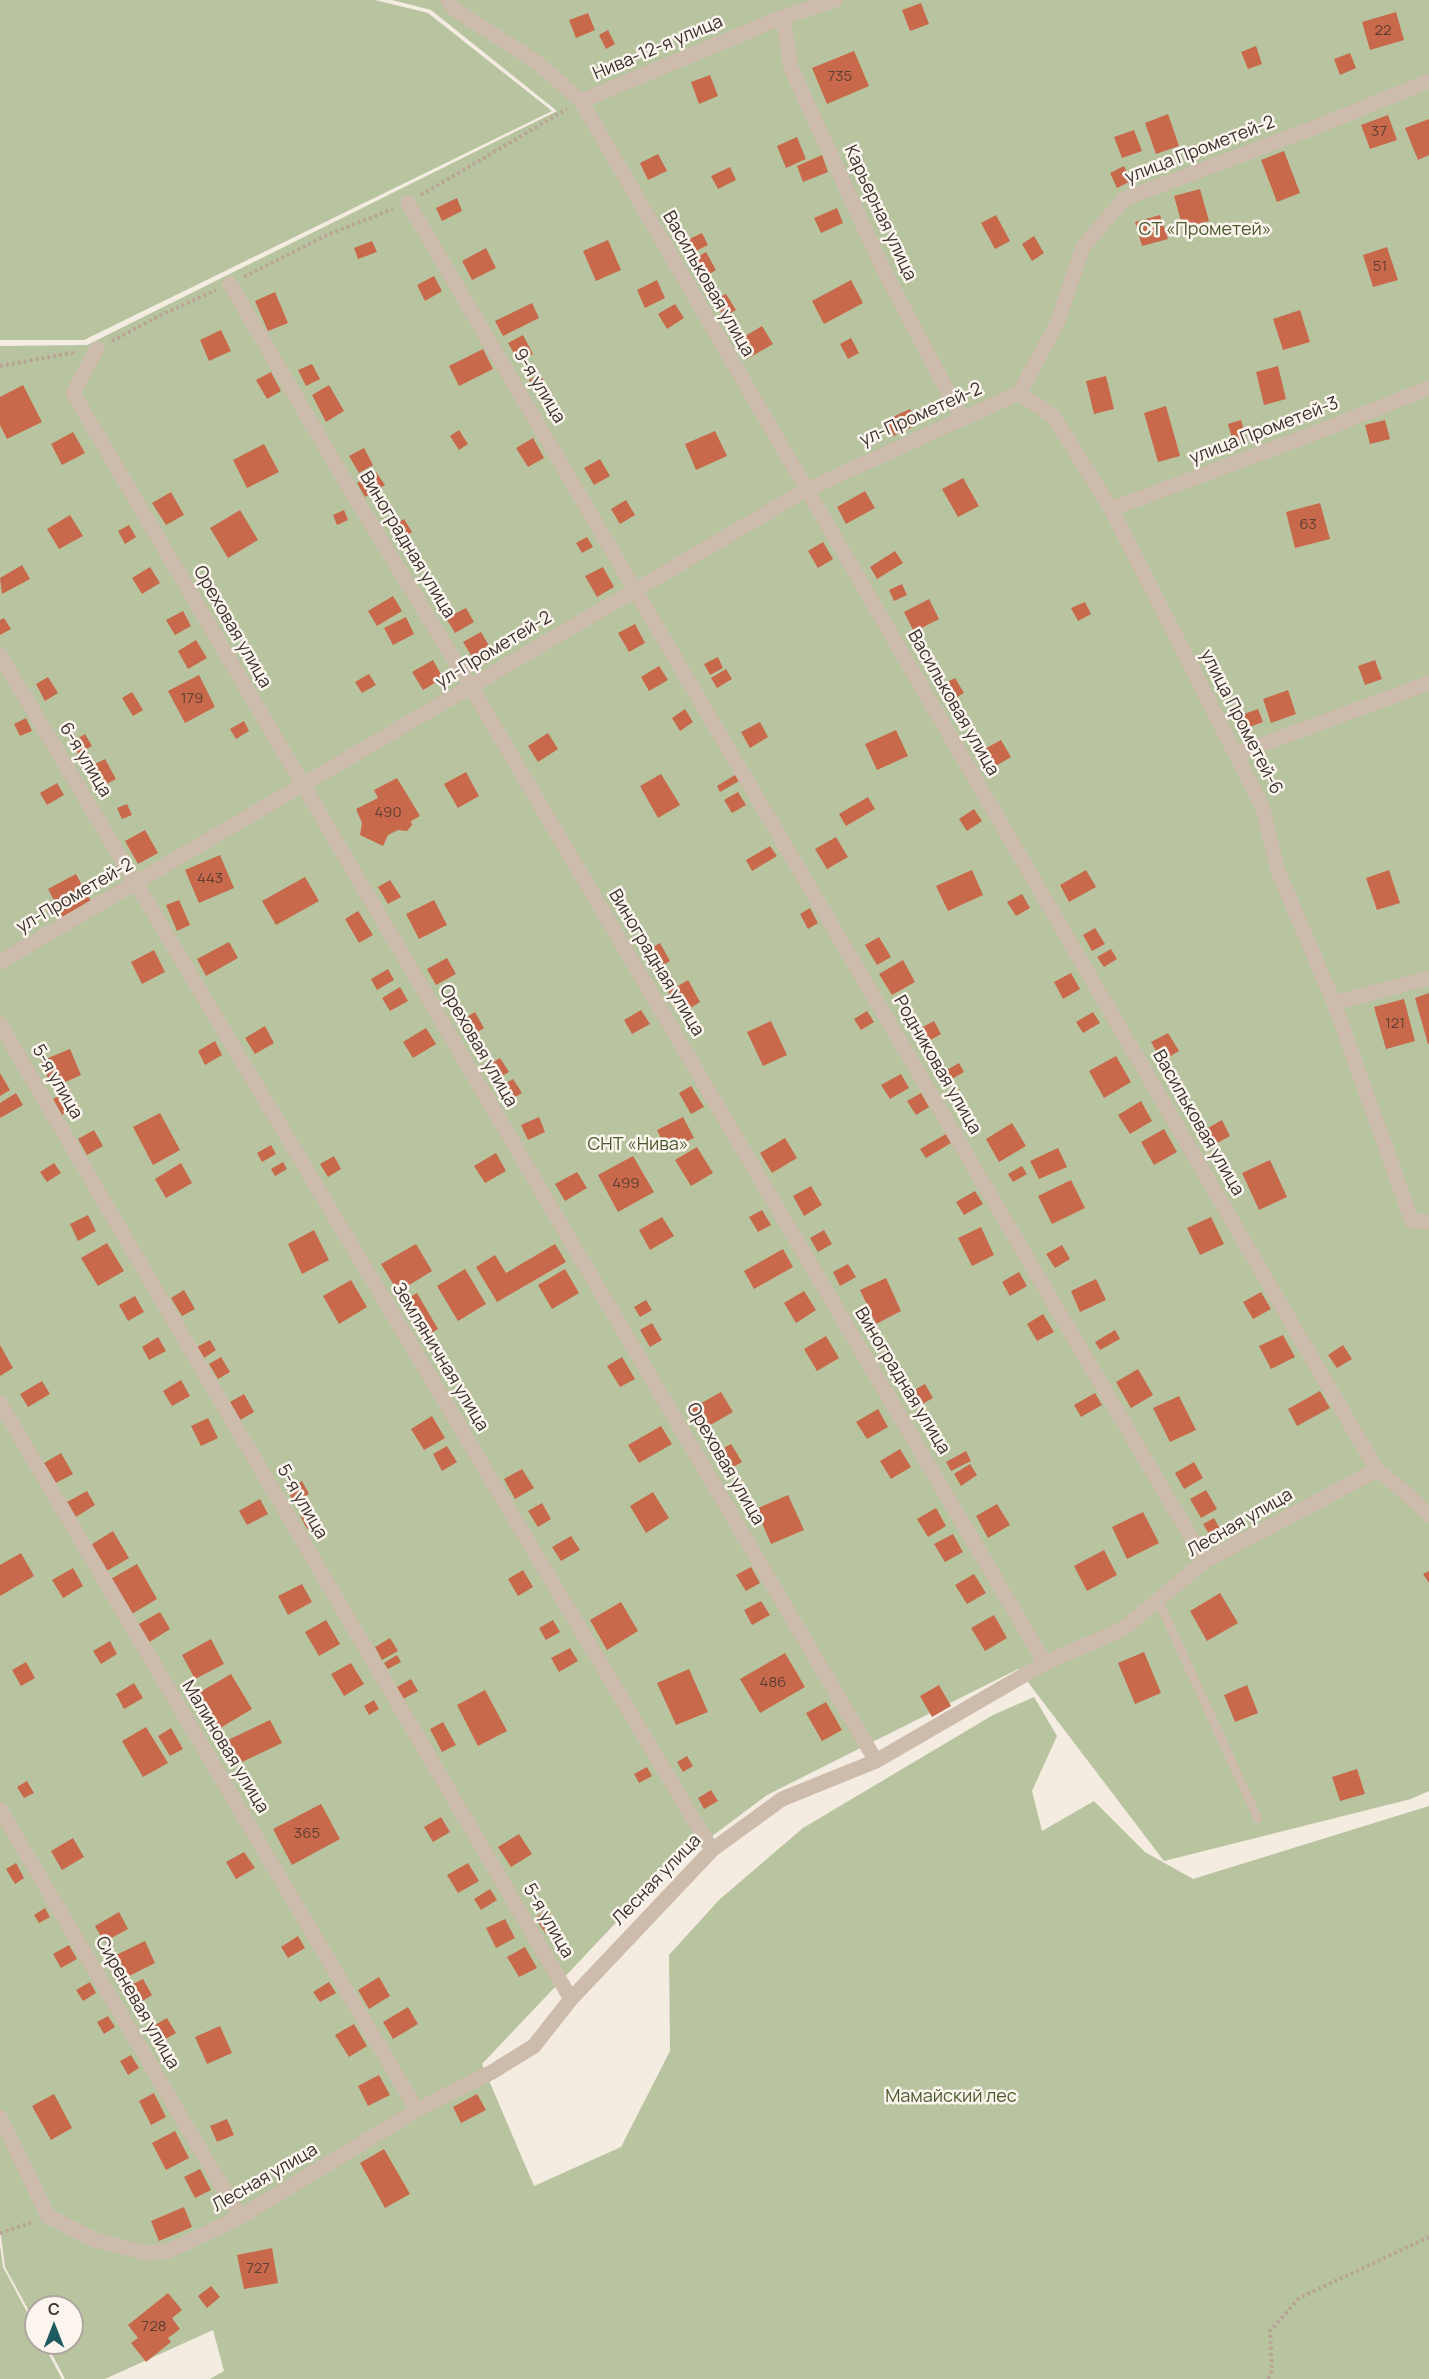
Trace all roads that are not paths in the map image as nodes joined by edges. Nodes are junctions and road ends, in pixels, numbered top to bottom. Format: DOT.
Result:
graph roads {
  1 [pos="448,0"];
  2 [pos="835,0"];
  3 [pos="783,17"];
  4 [pos="1429,81"];
  5 [pos="580,101"];
  6 [pos="408,202"];
  7 [pos="230,284"];
  8 [pos="97,349"];
  9 [pos="1429,388"];
  10 [pos="1019,393"];
  11 [pos="962,418"];
  12 [pos="806,490"];
  13 [pos="1111,509"];
  14 [pos="636,589"];
  15 [pos="0,655"];
  16 [pos="1429,683"];
  17 [pos="471,687"];
  18 [pos="1236,754"];
  19 [pos="302,786"];
  20 [pos="136,884"];
  21 [pos="0,962"];
  22 [pos="1429,978"];
  23 [pos="1334,1004"];
  24 [pos="0,1024"];
  25 [pos="1429,1222"];
  26 [pos="0,1403"];
  27 [pos="1377,1470"];
  28 [pos="1429,1515"];
  29 [pos="1205,1561"];
  30 [pos="1158,1600"];
  31 [pos="1046,1662"];
  32 [pos="876,1761"];
  33 [pos="0,1809"];
  34 [pos="1258,1819"];
  35 [pos="711,1850"];
  36 [pos="571,1999"];
  37 [pos="417,2110"];
  38 [pos="0,2117"];
  39 [pos="240,2217"];
  1 -- 5 [label="street, Васильковая улица"];
  2 -- 3 [label="street, Нива-12-я улица"];
  3 -- 5 [label="street, Нива-12-я улица"];
  3 -- 11 [label="street, Карьерная улица"];
  4 -- 10 [label="street, улица Прометей-2"];
  5 -- 12 [label="street, Васильковая улица"];
  6 -- 14 [label="street, 9-я улица"];
  7 -- 17 [label="street, Виноградная улица"];
  8 -- 19 [label="street, Ореховая улица"];
  9 -- 13 [label="street, улица Прометей-3"];
  10 -- 11 [label="street, ул-Прометей-2"];
  10 -- 13 [label="street, улица Прометей-6"];
  11 -- 12 [label="street, ул-Прометей-2"];
  12 -- 14 [label="street, ул-Прометей-2"];
  12 -- 27 [label="street, Васильковая улица"];
  13 -- 18 [label="street, улица Прометей-6"];
  14 -- 17 [label="street, ул-Прометей-2"];
  14 -- 29 [label="street, Родниковая улица"];
  15 -- 20 [label="street, 6-я улица"];
  16 -- 18 [label="street"];
  17 -- 19 [label="street, ул-Прометей-2"];
  17 -- 31 [label="street, Виноградная улица"];
  18 -- 23 [label="street, улица Прометей-6"];
  19 -- 20 [label="street, ул-Прометей-2"];
  19 -- 32 [label="street, Ореховая улица"];
  20 -- 21 [label="street, ул-Прометей-2"];
  20 -- 35 [label="street, Земляничная улица"];
  22 -- 23 [label="street"];
  23 -- 25 [label="street, улица Прометей-6"];
  24 -- 36 [label="street, 5-я улица"];
  26 -- 37 [label="street, Малиновая улица"];
  27 -- 28 [label="street"];
  27 -- 29 [label="street, Лесная улица"];
  29 -- 30 [label="street, Лесная улица"];
  30 -- 31 [label="street, Лесная улица"];
  30 -- 34 [label="lane"];
  31 -- 32 [label="street, Лесная улица"];
  32 -- 35 [label="street, Лесная улица"];
  33 -- 39 [label="street, Сиреневая улица"];
  35 -- 36 [label="street, Лесная улица"];
  36 -- 37 [label="street, Лесная улица"];
  37 -- 39 [label="street, Лесная улица"];
  38 -- 39 [label="street, Лесная улица"];
}
